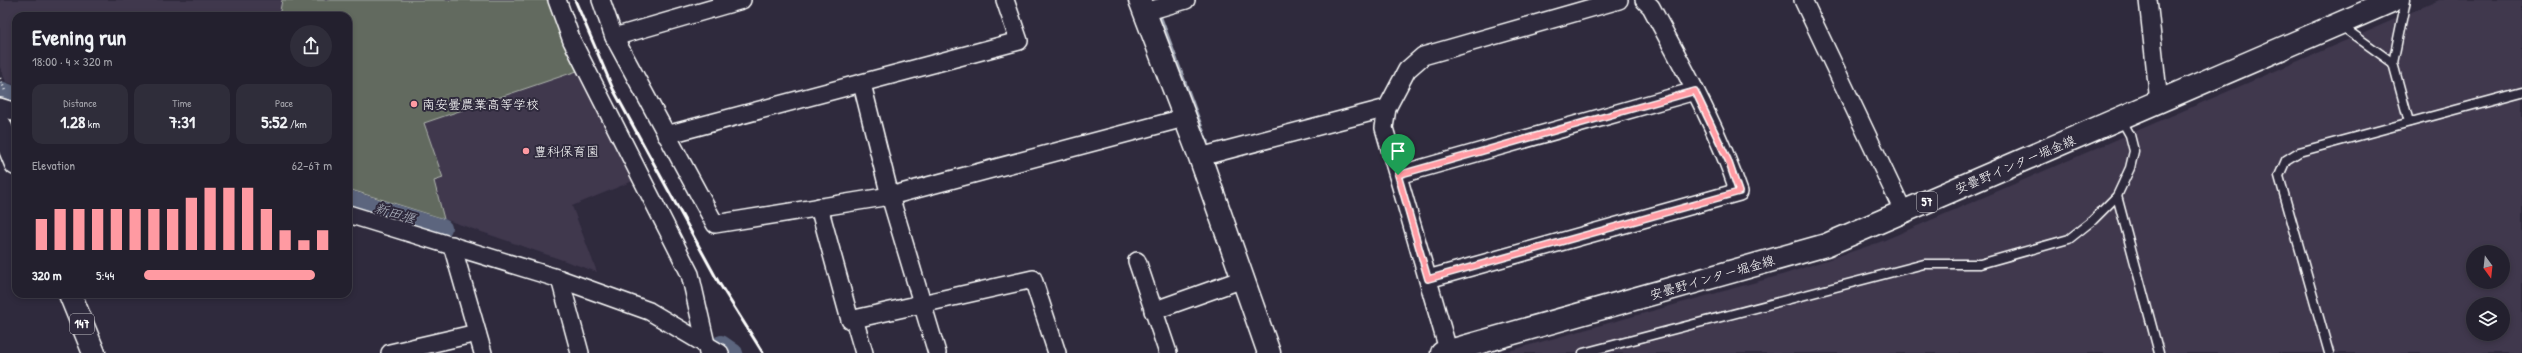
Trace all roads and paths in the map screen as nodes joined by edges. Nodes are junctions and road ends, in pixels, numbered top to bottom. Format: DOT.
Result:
graph roads {
  1 [pos="557,0"];
  2 [pos="600,0"];
  3 [pos="742,0"];
  4 [pos="1005,0"];
  5 [pos="1186,0"];
  6 [pos="1619,0"];
  7 [pos="1644,0"];
  8 [pos="1803,0"];
  9 [pos="2148,0"];
  10 [pos="2394,0"];
  11 [pos="2406,0"];
  12 [pos="1143,6"];
  13 [pos="2338,24"];
  14 [pos="614,37"];
  15 [pos="2393,63"];
  16 [pos="862,84"];
  17 [pos="1695,91"];
  18 [pos="2522,92"];
  19 [pos="2159,102"];
  20 [pos="0,107"];
  21 [pos="1387,108"];
  22 [pos="12,111"];
  23 [pos="1184,118"];
  24 [pos="2121,119"];
  25 [pos="2409,122"];
  26 [pos="0,125"];
  27 [pos="666,135"];
  28 [pos="12,154"];
  29 [pos="1200,157"];
  30 [pos="1398,175"];
  31 [pos="890,196"];
  32 [pos="2117,196"];
  33 [pos="819,207"];
  34 [pos="1904,212"];
  35 [pos="352,215"];
  36 [pos="452,245"];
  37 [pos="1136,261"];
  38 [pos="560,279"];
  39 [pos="1243,279"];
  40 [pos="1428,279"];
  41 [pos="72,298"];
  42 [pos="923,305"];
  43 [pos="1154,311"];
  44 [pos="854,319"];
  45 [pos="477,333"];
  46 [pos="711,351"];
  47 [pos="1446,352"];
  48 [pos="94,353"];
  49 [pos="390,353"];
  50 [pos="483,353"];
  51 [pos="580,353"];
  52 [pos="864,353"];
  53 [pos="937,353"];
  54 [pos="1057,353"];
  55 [pos="1168,353"];
  56 [pos="1269,353"];
  57 [pos="1584,353"];
  58 [pos="2159,353"];
  59 [pos="2329,353"];
  1 -- 46 [label="street"];
  2 -- 14 [label="street"];
  3 -- 14 [label="street"];
  4 -- 16 [label="street"];
  5 -- 12 [label="street"];
  6 -- 21 [label="street"];
  7 -- 17 [label="street"];
  8 -- 34 [label="street"];
  9 -- 19 [label="street"];
  10 -- 13 [label="main road, 安曇野インター堀金線 / 57"];
  11 -- 15 [label="lane"];
  12 -- 23 [label="main road"];
  13 -- 15 [label="lane"];
  13 -- 19 [label="main road, 安曇野インター堀金線 / 57"];
  14 -- 27 [label="street"];
  15 -- 25 [label="lane"];
  16 -- 27 [label="street"];
  16 -- 31 [label="street"];
  17 -- 30 [label="street"];
  17 -- 40 [label="street"];
  18 -- 25 [label="lane"];
  19 -- 24 [label="main road, 安曇野インター堀金線 / 57"];
  20 -- 22 [label="street"];
  21 -- 29 [label="street"];
  21 -- 30 [label="street"];
  23 -- 29 [label="main road"];
  23 -- 31 [label="street"];
  24 -- 32 [label="lane"];
  24 -- 34 [label="main road, 安曇野インター堀金線 / 57"];
  25 -- 59 [label="lane"];
  26 -- 28 [label="main road"];
  27 -- 33 [label="street"];
  29 -- 39 [label="main road"];
  30 -- 40 [label="street"];
  31 -- 33 [label="street"];
  31 -- 42 [label="street"];
  32 -- 57 [label="lane"];
  32 -- 58 [label="lane"];
  33 -- 44 [label="street"];
  34 -- 47 [label="main road, 安曇野インター堀金線 / 57"];
  35 -- 36 [label="street"];
  36 -- 38 [label="street"];
  36 -- 45 [label="street"];
  37 -- 43 [label="street"];
  38 -- 46 [label="street"];
  38 -- 51 [label="street"];
  39 -- 43 [label="street"];
  39 -- 56 [label="main road"];
  40 -- 47 [label="street"];
  41 -- 48 [label="main road, 147"];
  42 -- 44 [label="street"];
  42 -- 53 [label="street"];
  42 -- 54 [label="street"];
  43 -- 55 [label="street"];
  44 -- 52 [label="street"];
  45 -- 49 [label="street"];
  45 -- 50 [label="street"];
}
